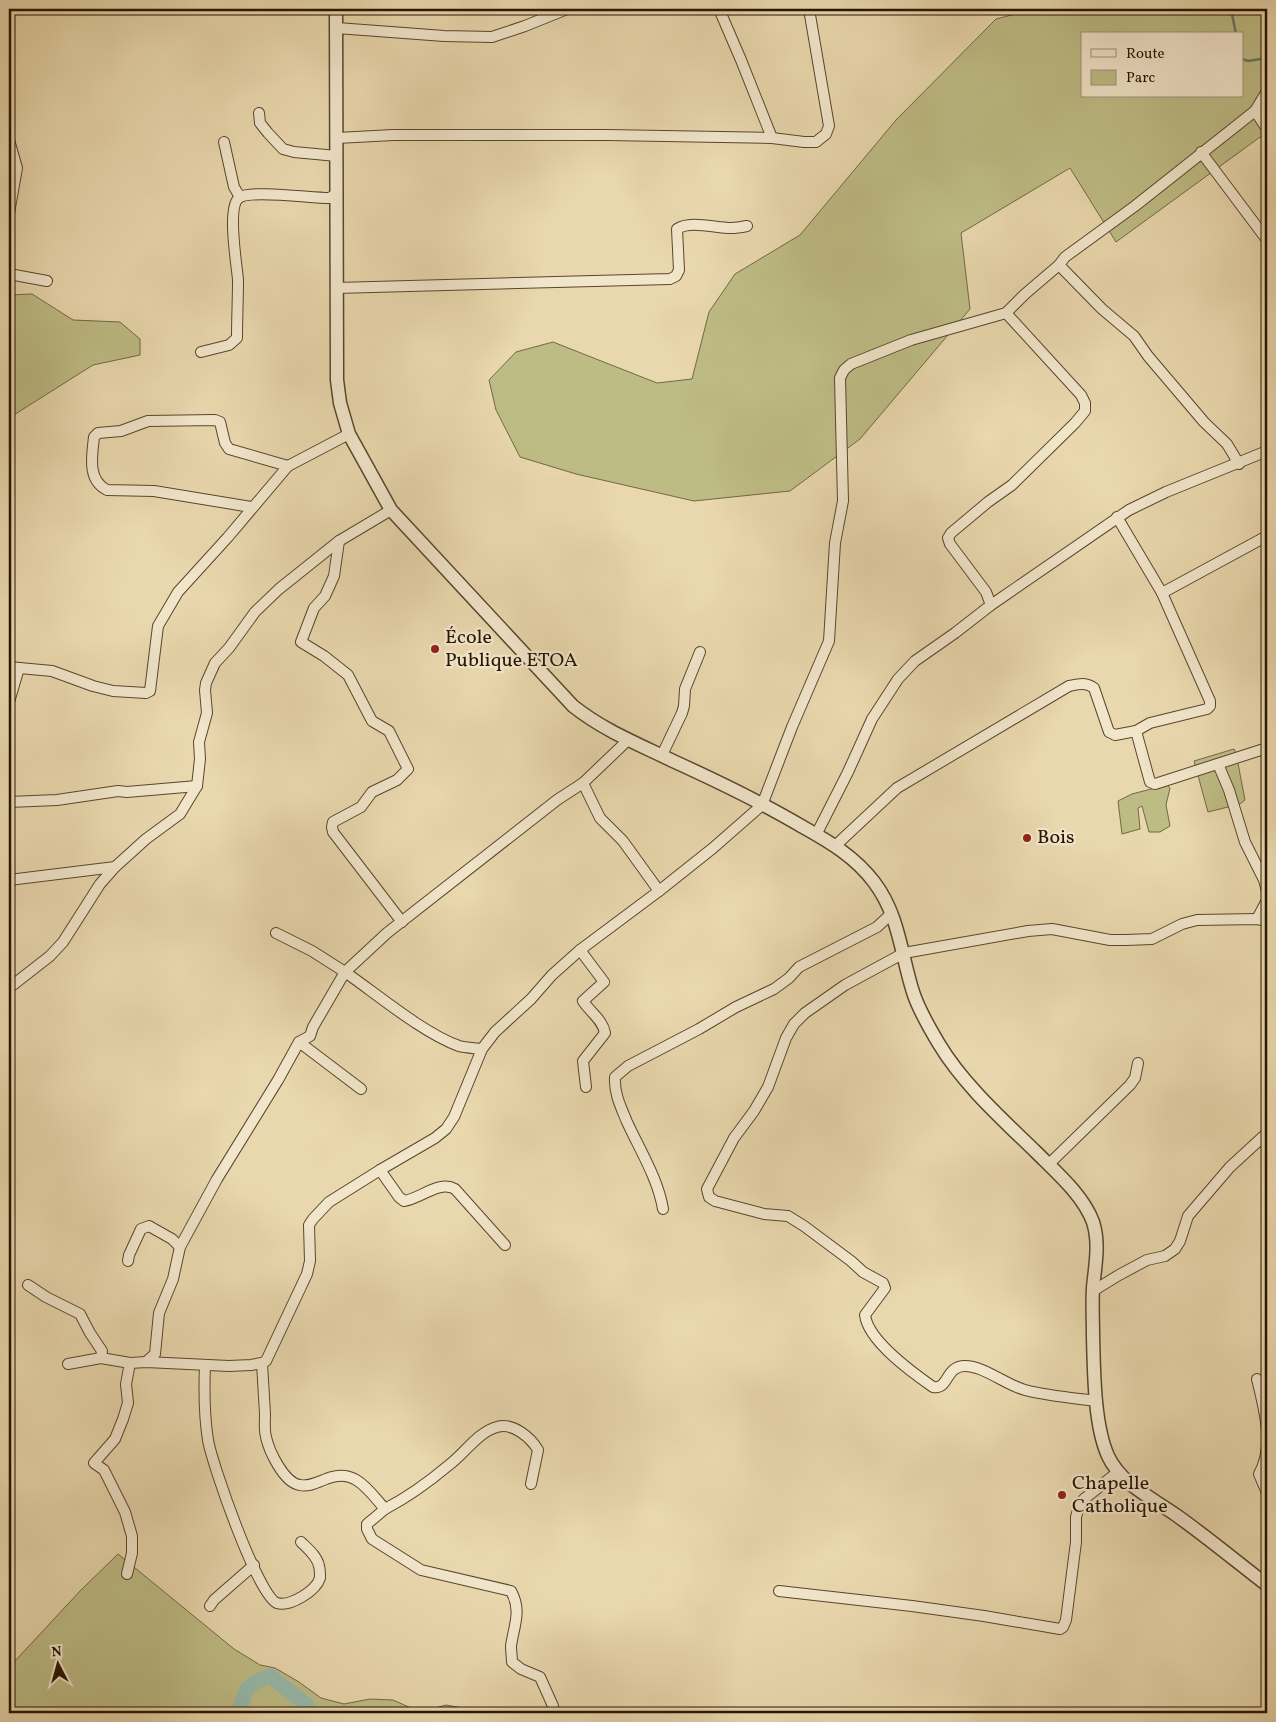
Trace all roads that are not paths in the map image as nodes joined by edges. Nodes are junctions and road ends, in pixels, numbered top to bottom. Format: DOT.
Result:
graph roads {
  1 [pos="336,9"];
  2 [pos="567,9"];
  3 [pos="719,9"];
  4 [pos="809,9"];
  5 [pos="337,28"];
  6 [pos="1267,91"];
  7 [pos="1255,111"];
  8 [pos="258,113"];
  9 [pos="1267,129"];
  10 [pos="337,138"];
  11 [pos="772,138"];
  12 [pos="9,140"];
  13 [pos="224,142"];
  14 [pos="1202,152"];
  15 [pos="337,156"];
  16 [pos="337,194"];
  17 [pos="240,197"];
  18 [pos="9,213"];
  19 [pos="748,226"];
  20 [pos="1267,240"];
  21 [pos="1059,264"];
  22 [pos="9,274"];
  23 [pos="46,281"];
  24 [pos="336,288"];
  25 [pos="1006,313"];
  26 [pos="201,352"];
  27 [pos="349,434"];
  28 [pos="1267,452"];
  29 [pos="1239,464"];
  30 [pos="288,466"];
  31 [pos="251,507"];
  32 [pos="391,510"];
  33 [pos="1117,518"];
  34 [pos="1267,536"];
  35 [pos="340,541"];
  36 [pos="1162,593"];
  37 [pos="991,605"];
  38 [pos="700,652"];
  39 [pos="14,667"];
  40 [pos="9,702"];
  41 [pos="1136,731"];
  42 [pos="628,740"];
  43 [pos="1267,748"];
  44 [pos="662,756"];
  45 [pos="1218,764"];
  46 [pos="583,783"];
  47 [pos="197,786"];
  48 [pos="9,802"];
  49 [pos="762,805"];
  50 [pos="816,834"];
  51 [pos="835,846"];
  52 [pos="115,867"];
  53 [pos="9,880"];
  54 [pos="659,891"];
  55 [pos="1267,891"];
  56 [pos="1267,900"];
  57 [pos="892,913"];
  58 [pos="1262,920"];
  59 [pos="402,922"];
  60 [pos="276,933"];
  61 [pos="580,950"];
  62 [pos="904,953"];
  63 [pos="345,972"];
  64 [pos="9,988"];
  65 [pos="299,1042"];
  66 [pos="482,1049"];
  67 [pos="1138,1063"];
  68 [pos="586,1087"];
  69 [pos="362,1089"];
  70 [pos="1267,1133"];
  71 [pos="1049,1164"];
  72 [pos="380,1170"];
  73 [pos="662,1209"];
  74 [pos="505,1245"];
  75 [pos="180,1247"];
  76 [pos="128,1261"];
  77 [pos="28,1285"];
  78 [pos="1092,1291"];
  79 [pos="101,1358"];
  80 [pos="146,1362"];
  81 [pos="130,1363"];
  82 [pos="262,1363"];
  83 [pos="68,1364"];
  84 [pos="205,1364"];
  85 [pos="1257,1379"];
  86 [pos="1097,1401"];
  87 [pos="1118,1472"];
  88 [pos="531,1484"];
  89 [pos="1267,1493"];
  90 [pos="385,1509"];
  91 [pos="301,1542"];
  92 [pos="254,1566"];
  93 [pos="127,1574"];
  94 [pos="1267,1585"];
  95 [pos="779,1592"];
  96 [pos="210,1606"];
  97 [pos="554,1706"];
  1 -- 5 [label="street"];
  2 -- 5 [label="street"];
  3 -- 11 [label="street"];
  4 -- 11 [label="street"];
  5 -- 10 [label="street"];
  6 -- 7 [label="street"];
  7 -- 9 [label="street"];
  7 -- 14 [label="street"];
  8 -- 15 [label="street"];
  10 -- 11 [label="street"];
  10 -- 15 [label="street"];
  12 -- 18 [label="street"];
  13 -- 17 [label="street"];
  14 -- 20 [label="street"];
  14 -- 21 [label="street"];
  15 -- 16 [label="street"];
  16 -- 17 [label="street"];
  16 -- 24 [label="street"];
  17 -- 26 [label="street"];
  19 -- 24 [label="street"];
  21 -- 25 [label="street"];
  21 -- 29 [label="street"];
  22 -- 23 [label="street"];
  24 -- 27 [label="street"];
  25 -- 37 [label="street"];
  25 -- 49 [label="street"];
  27 -- 30 [label="street"];
  27 -- 32 [label="street"];
  28 -- 29 [label="street"];
  29 -- 33 [label="street"];
  30 -- 31 [label="street"];
  30 -- 31 [label="street"];
  31 -- 39 [label="street"];
  32 -- 35 [label="street"];
  32 -- 42 [label="street"];
  33 -- 36 [label="street"];
  33 -- 37 [label="street"];
  34 -- 36 [label="street"];
  35 -- 47 [label="street"];
  35 -- 59 [label="street"];
  36 -- 41 [label="street"];
  37 -- 50 [label="street"];
  38 -- 44 [label="street"];
  39 -- 40 [label="street"];
  41 -- 45 [label="street"];
  41 -- 51 [label="street"];
  42 -- 44 [label="street"];
  42 -- 46 [label="street"];
  43 -- 45 [label="street"];
  44 -- 49 [label="street"];
  45 -- 55 [label="street"];
  46 -- 54 [label="street"];
  46 -- 59 [label="street"];
  47 -- 48 [label="street"];
  47 -- 52 [label="street"];
  49 -- 50 [label="street"];
  49 -- 54 [label="street"];
  50 -- 51 [label="street"];
  51 -- 57 [label="street"];
  52 -- 53 [label="street"];
  52 -- 64 [label="street"];
  54 -- 61 [label="street"];
  56 -- 58 [label="street"];
  57 -- 62 [label="street"];
  57 -- 73 [label="street"];
  58 -- 62 [label="street"];
  59 -- 63 [label="street"];
  60 -- 63 [label="street"];
  61 -- 66 [label="street"];
  61 -- 68 [label="street"];
  62 -- 71 [label="street"];
  62 -- 86 [label="street"];
  63 -- 65 [label="street"];
  63 -- 66 [label="street"];
  65 -- 69 [label="street"];
  65 -- 75 [label="street"];
  66 -- 72 [label="street"];
  67 -- 71 [label="street"];
  70 -- 78 [label="street"];
  71 -- 78 [label="street"];
  72 -- 74 [label="street"];
  72 -- 82 [label="street"];
  75 -- 76 [label="street"];
  75 -- 80 [label="street"];
  77 -- 79 [label="street"];
  78 -- 86 [label="street"];
  79 -- 81 [label="street"];
  79 -- 83 [label="street"];
  80 -- 81 [label="street"];
  80 -- 84 [label="street"];
  81 -- 93 [label="street"];
  82 -- 84 [label="street"];
  82 -- 90 [label="street"];
  84 -- 92 [label="street"];
  85 -- 89 [label="street"];
  86 -- 87 [label="street"];
  87 -- 94 [label="street"];
  87 -- 95 [label="street"];
  88 -- 90 [label="street"];
  90 -- 97 [label="street"];
  91 -- 92 [label="street"];
  92 -- 96 [label="street"];
}
